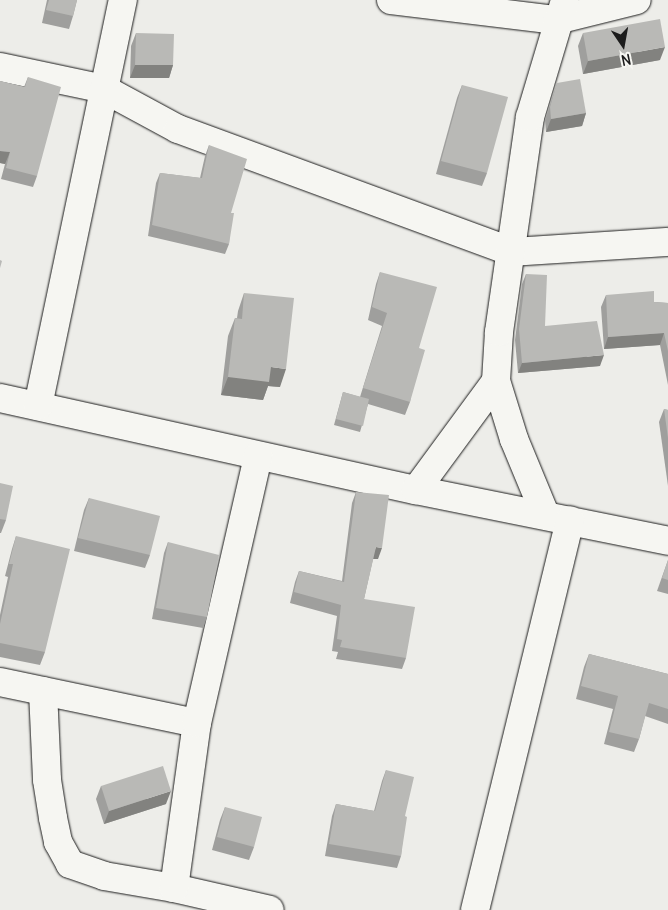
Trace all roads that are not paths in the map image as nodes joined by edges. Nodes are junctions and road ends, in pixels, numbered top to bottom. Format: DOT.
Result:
graph roads {
  1 [pos="123,0"];
  2 [pos="391,0"];
  3 [pos="637,0"];
  4 [pos="561,10"];
  5 [pos="0,67"];
  6 [pos="104,89"];
  7 [pos="668,242"];
  8 [pos="512,252"];
  9 [pos="496,381"];
  10 [pos="0,398"];
  11 [pos="38,406"];
  12 [pos="258,456"];
  13 [pos="416,490"];
  14 [pos="557,517"];
  15 [pos="668,541"];
  16 [pos="0,682"];
  17 [pos="43,691"];
  18 [pos="197,723"];
  19 [pos="174,888"];
  20 [pos="270,910"];
  21 [pos="475,910"];
  1 -- 6 [label="street"];
  2 -- 4 [label="street"];
  3 -- 4 [label="street"];
  4 -- 8 [label="street"];
  5 -- 6 [label="street"];
  6 -- 8 [label="street"];
  6 -- 11 [label="street"];
  7 -- 8 [label="street"];
  8 -- 9 [label="street"];
  9 -- 13 [label="street"];
  9 -- 14 [label="street"];
  10 -- 11 [label="street"];
  11 -- 12 [label="street"];
  12 -- 13 [label="street"];
  12 -- 18 [label="street"];
  13 -- 14 [label="street"];
  14 -- 15 [label="street"];
  14 -- 21 [label="street"];
  16 -- 17 [label="street"];
  17 -- 18 [label="street"];
  17 -- 19 [label="street"];
  18 -- 19 [label="street"];
  19 -- 20 [label="street"];
}
